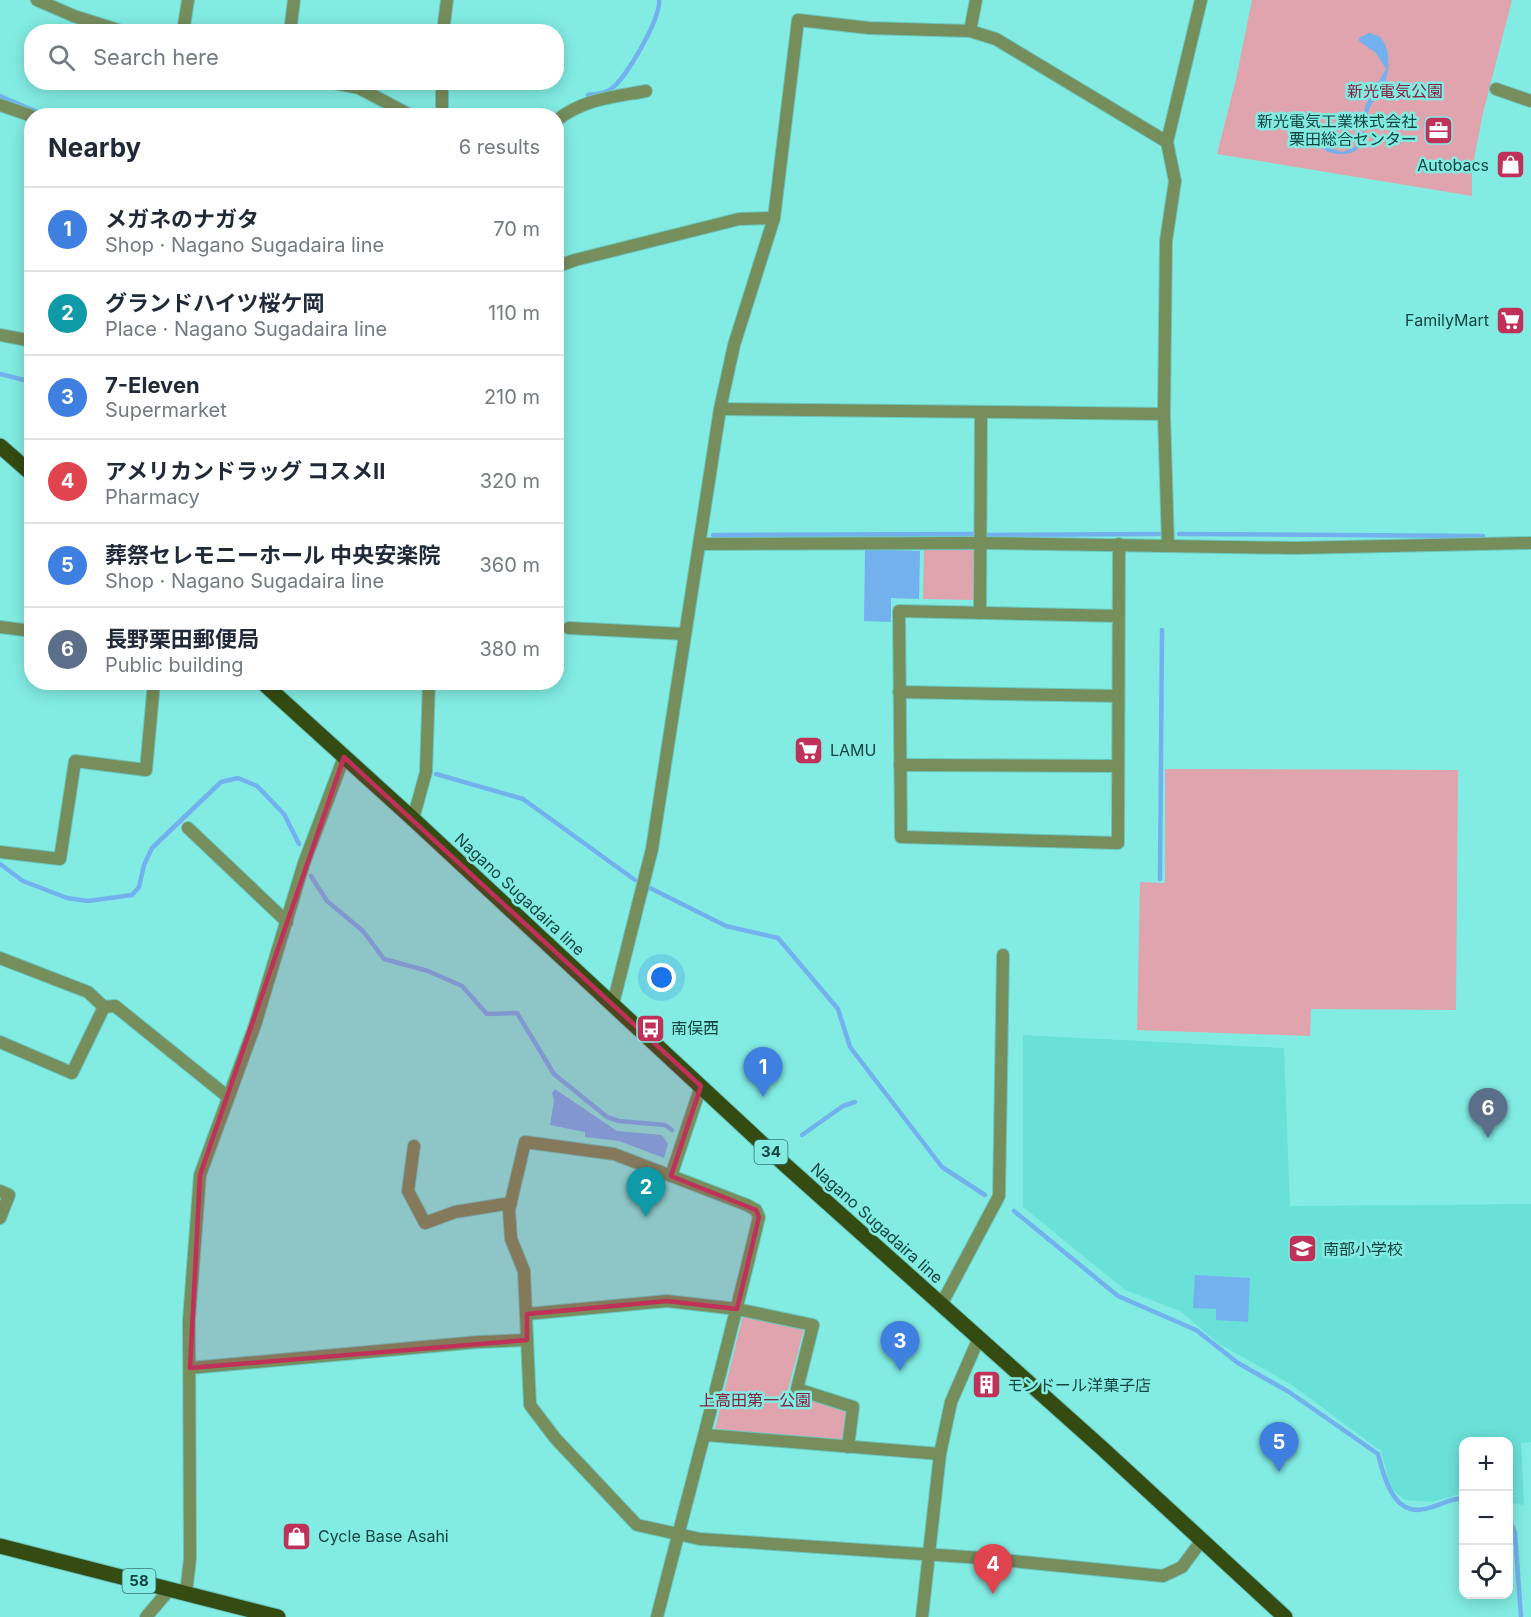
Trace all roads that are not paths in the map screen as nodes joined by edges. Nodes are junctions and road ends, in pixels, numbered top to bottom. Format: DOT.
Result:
graph roads {
  1 [pos="37,0"];
  2 [pos="188,0"];
  3 [pos="294,0"];
  4 [pos="447,0"];
  5 [pos="976,0"];
  6 [pos="1201,0"];
  7 [pos="98,24"];
  8 [pos="184,24"];
  9 [pos="291,24"];
  10 [pos="444,24"];
  11 [pos="970,31"];
  12 [pos="1496,89"];
  13 [pos="364,90"];
  14 [pos="442,90"];
  15 [pos="646,91"];
  16 [pos="1531,101"];
  17 [pos="0,105"];
  18 [pos="397,108"];
  19 [pos="442,108"];
  20 [pos="24,113"];
  21 [pos="564,114"];
  22 [pos="1167,142"];
  23 [pos="774,218"];
  24 [pos="564,264"];
  25 [pos="0,334"];
  26 [pos="24,339"];
  27 [pos="720,409"];
  28 [pos="981,412"];
  29 [pos="1164,414"];
  30 [pos="0,446"];
  31 [pos="24,467"];
  32 [pos="980,543"];
  33 [pos="1531,543"];
  34 [pos="700,544"];
  35 [pos="1119,544"];
  36 [pos="1168,544"];
  37 [pos="980,613"];
  38 [pos="1118,616"];
  39 [pos="0,627"];
  40 [pos="568,628"];
  41 [pos="24,630"];
  42 [pos="685,634"];
  43 [pos="153,690"];
  44 [pos="271,690"];
  45 [pos="429,690"];
  46 [pos="899,692"];
  47 [pos="1118,696"];
  48 [pos="344,757"];
  49 [pos="900,765"];
  50 [pos="1118,766"];
  51 [pos="413,819"];
  52 [pos="188,828"];
  53 [pos="0,852"];
  54 [pos="287,922"];
  55 [pos="1003,956"];
  56 [pos="0,957"];
  57 [pos="613,1004"];
  58 [pos="104,1006"];
  59 [pos="0,1042"];
  60 [pos="701,1086"];
  61 [pos="228,1097"];
  62 [pos="414,1146"];
  63 [pos="671,1176"];
  64 [pos="0,1191"];
  65 [pos="511,1203"];
  66 [pos="0,1218"];
  67 [pos="940,1305"];
  68 [pos="737,1309"];
  69 [pos="527,1314"];
  70 [pos="527,1340"];
  71 [pos="978,1340"];
  72 [pos="190,1368"];
  73 [pos="706,1435"];
  74 [pos="848,1447"];
  75 [pos="940,1454"];
  76 [pos="678,1534"];
  77 [pos="1202,1540"];
  78 [pos="0,1546"];
  79 [pos="928,1556"];
  80 [pos="170,1589"];
  81 [pos="186,1593"];
  82 [pos="146,1617"];
  83 [pos="278,1617"];
  84 [pos="657,1617"];
  85 [pos="922,1617"];
  86 [pos="1285,1617"];
  1 -- 7 [label="street"];
  2 -- 8 [label="street"];
  3 -- 9 [label="street"];
  4 -- 10 [label="street"];
  5 -- 11 [label="street"];
  6 -- 22 [label="street"];
  11 -- 22 [label="street"];
  11 -- 23 [label="street"];
  12 -- 16 [label="street"];
  13 -- 18 [label="street"];
  14 -- 19 [label="street"];
  15 -- 21 [label="street"];
  17 -- 20 [label="street"];
  22 -- 29 [label="street"];
  23 -- 24 [label="street"];
  23 -- 27 [label="street"];
  25 -- 26 [label="street"];
  27 -- 28 [label="street"];
  27 -- 34 [label="street"];
  28 -- 29 [label="street"];
  28 -- 32 [label="street"];
  29 -- 36 [label="street"];
  30 -- 31 [label="main road"];
  32 -- 34 [label="street"];
  32 -- 35 [label="street"];
  32 -- 37 [label="street"];
  33 -- 36 [label="street"];
  34 -- 42 [label="street"];
  35 -- 36 [label="street"];
  35 -- 38 [label="street"];
  37 -- 38 [label="street"];
  37 -- 46 [label="street"];
  38 -- 47 [label="street"];
  39 -- 41 [label="street"];
  40 -- 42 [label="street"];
  42 -- 57 [label="street"];
  43 -- 53 [label="street"];
  44 -- 48 [label="main road, Nagano Sugadaira line / 34"];
  45 -- 51 [label="street"];
  46 -- 47 [label="street"];
  46 -- 49 [label="street"];
  47 -- 50 [label="street"];
  48 -- 51 [label="main road, Nagano Sugadaira line / 34"];
  48 -- 54 [label="street"];
  49 -- 50 [label="street"];
  49 -- 50 [label="street"];
  51 -- 57 [label="main road, Nagano Sugadaira line / 34"];
  52 -- 54 [label="street"];
  54 -- 61 [label="street"];
  55 -- 67 [label="street"];
  56 -- 58 [label="street"];
  57 -- 60 [label="main road, Nagano Sugadaira line / 34"];
  58 -- 59 [label="street"];
  58 -- 61 [label="street"];
  60 -- 63 [label="street"];
  60 -- 67 [label="main road, Nagano Sugadaira line / 34"];
  61 -- 72 [label="street"];
  62 -- 65 [label="street"];
  63 -- 65 [label="street"];
  63 -- 68 [label="street"];
  64 -- 66 [label="street"];
  65 -- 69 [label="street"];
  67 -- 71 [label="main road, Nagano Sugadaira line / 34"];
  68 -- 69 [label="street"];
  68 -- 73 [label="street"];
  68 -- 74 [label="street"];
  69 -- 70 [label="street"];
  70 -- 72 [label="street"];
  70 -- 76 [label="street"];
  71 -- 75 [label="street"];
  71 -- 77 [label="main road, Nagano Sugadaira line / 34"];
  72 -- 81 [label="street"];
  73 -- 74 [label="street"];
  73 -- 76 [label="street"];
  74 -- 75 [label="street"];
  75 -- 79 [label="street"];
  76 -- 79 [label="street"];
  76 -- 84 [label="street"];
  77 -- 79 [label="street"];
  77 -- 86 [label="main road, Nagano Sugadaira line / 34"];
  78 -- 80 [label="main road, 58"];
  79 -- 85 [label="street"];
  80 -- 81 [label="main road, 58"];
  80 -- 82 [label="street"];
  81 -- 83 [label="main road, 58"];
}
